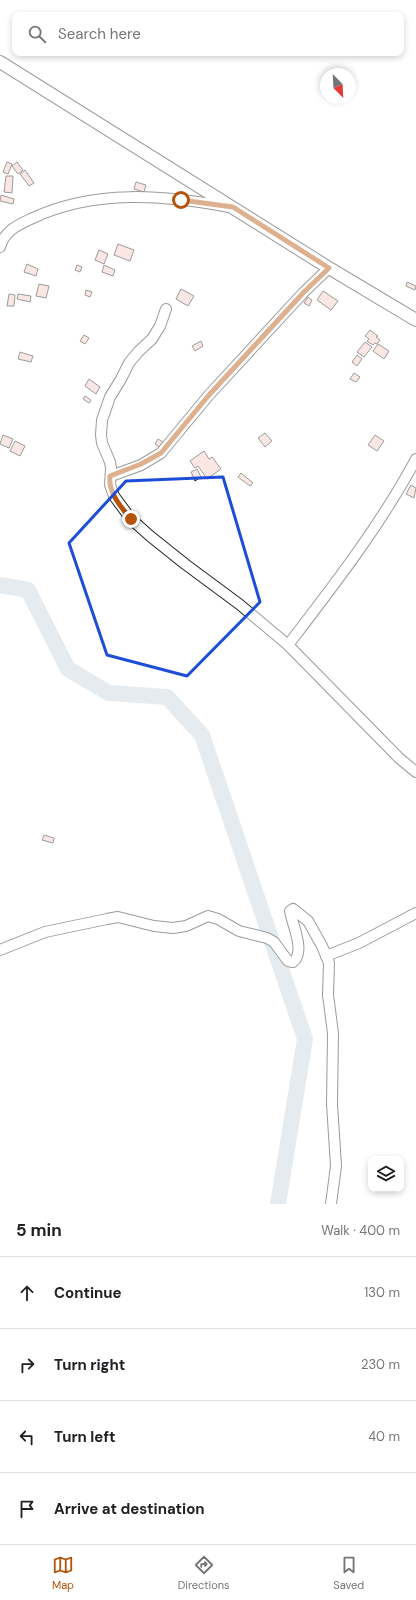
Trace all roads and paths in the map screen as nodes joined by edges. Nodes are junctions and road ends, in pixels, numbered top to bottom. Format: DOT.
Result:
graph roads {
  1 [pos="0,62"];
  2 [pos="233,207"];
  3 [pos="0,247"];
  4 [pos="329,268"];
  5 [pos="166,309"];
  6 [pos="416,319"];
  7 [pos="416,459"];
  8 [pos="110,476"];
  9 [pos="288,645"];
  10 [pos="416,772"];
  11 [pos="416,913"];
  12 [pos="0,950"];
  13 [pos="326,956"];
  14 [pos="331,1204"];
  1 -- 2 [label="main road"];
  2 -- 3 [label="street"];
  2 -- 4 [label="main road"];
  4 -- 6 [label="main road"];
  4 -- 8 [label="street"];
  5 -- 8 [label="street"];
  7 -- 9 [label="street"];
  8 -- 9 [label="street"];
  9 -- 10 [label="street"];
  11 -- 13 [label="street"];
  12 -- 13 [label="street"];
  13 -- 14 [label="street"];
}
